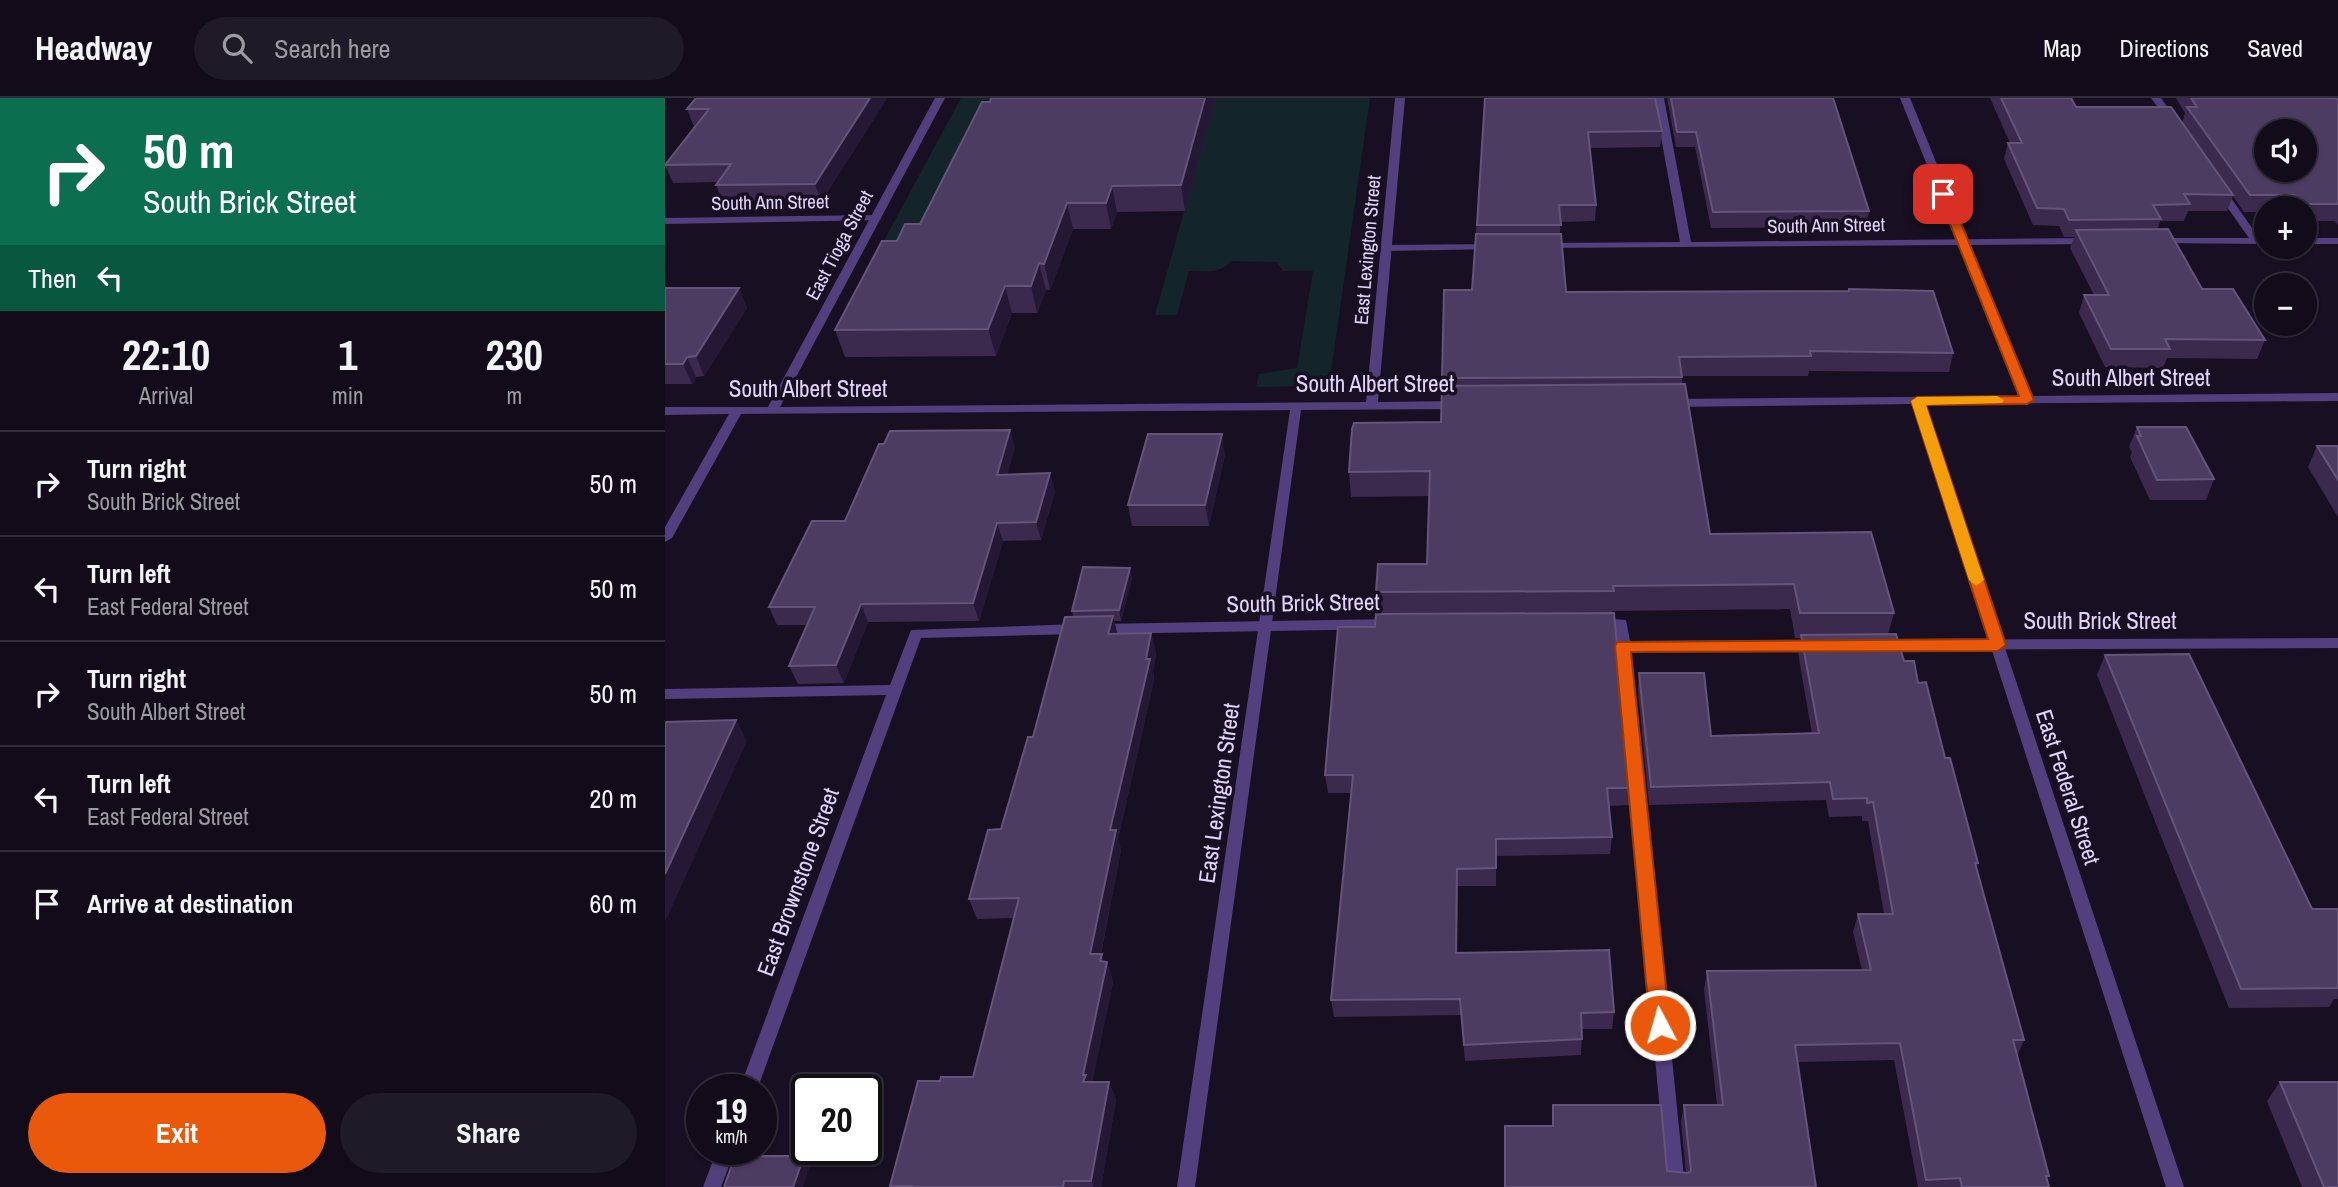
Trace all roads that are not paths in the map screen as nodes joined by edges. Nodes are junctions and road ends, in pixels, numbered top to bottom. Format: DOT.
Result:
graph roads {
  1 [pos="940,98"];
  2 [pos="1400,98"];
  3 [pos="1659,98"];
  4 [pos="1905,98"];
  5 [pos="2156,98"];
  6 [pos="2179,131"];
  7 [pos="2217,186"];
  8 [pos="876,218"];
  9 [pos="665,221"];
  10 [pos="2254,232"];
  11 [pos="1963,241"];
  12 [pos="2107,241"];
  13 [pos="2148,241"];
  14 [pos="2254,241"];
  15 [pos="2317,241"];
  16 [pos="2338,241"];
  17 [pos="1686,244"];
  18 [pos="1536,246"];
  19 [pos="1509,247"];
  20 [pos="1386,248"];
  21 [pos="2338,397"];
  22 [pos="2027,400"];
  23 [pos="1917,401"];
  24 [pos="1652,403"];
  25 [pos="1372,405"];
  26 [pos="1470,405"];
  27 [pos="1296,406"];
  28 [pos="665,411"];
  29 [pos="737,411"];
  30 [pos="772,411"];
  31 [pos="665,538"];
  32 [pos="1402,624"];
  33 [pos="1580,624"];
  34 [pos="1266,625"];
  35 [pos="2338,643"];
  36 [pos="1831,645"];
  37 [pos="1873,645"];
  38 [pos="1998,645"];
  39 [pos="1623,646"];
  40 [pos="895,690"];
  41 [pos="665,694"];
  42 [pos="754,1074"];
  43 [pos="720,1165"];
  44 [pos="712,1187"];
  45 [pos="1186,1187"];
  46 [pos="1676,1187"];
  47 [pos="2175,1187"];
  1 -- 8 [label="street, East Tioga Street"];
  2 -- 20 [label="street, East Lexington Street"];
  3 -- 17 [label="street"];
  4 -- 11 [label="street"];
  5 -- 6 [label="street"];
  7 -- 10 [label="street"];
  8 -- 9 [label="street, South Ann Street"];
  8 -- 30 [label="street, East Tioga Street"];
  11 -- 12 [label="street, South Ann Street"];
  11 -- 17 [label="street, South Ann Street"];
  11 -- 22 [label="street"];
  13 -- 14 [label="street"];
  15 -- 16 [label="street"];
  17 -- 18 [label="street, South Ann Street"];
  19 -- 20 [label="street"];
  20 -- 25 [label="street, East Lexington Street"];
  21 -- 22 [label="street, South Albert Street"];
  22 -- 23 [label="street, South Albert Street"];
  23 -- 24 [label="street, South Albert Street"];
  23 -- 38 [label="street, East Federal Street"];
  25 -- 26 [label="street, South Albert Street"];
  25 -- 27 [label="street, South Albert Street"];
  27 -- 30 [label="street, South Albert Street"];
  27 -- 34 [label="street, East Lexington Street"];
  28 -- 29 [label="street, South Albert Street"];
  29 -- 30 [label="street, South Albert Street"];
  29 -- 31 [label="street"];
  32 -- 34 [label="street, South Brick Street"];
  33 -- 39 [label="street"];
  34 -- 40 [label="street, South Brick Street"];
  34 -- 45 [label="street, East Lexington Street"];
  35 -- 38 [label="street, South Brick Street"];
  36 -- 39 [label="street"];
  37 -- 38 [label="street, South Brick Street"];
  38 -- 47 [label="street, East Federal Street"];
  39 -- 46 [label="street"];
  40 -- 41 [label="street"];
  40 -- 42 [label="street, East Brownstone Street"];
  43 -- 44 [label="street"];
}
